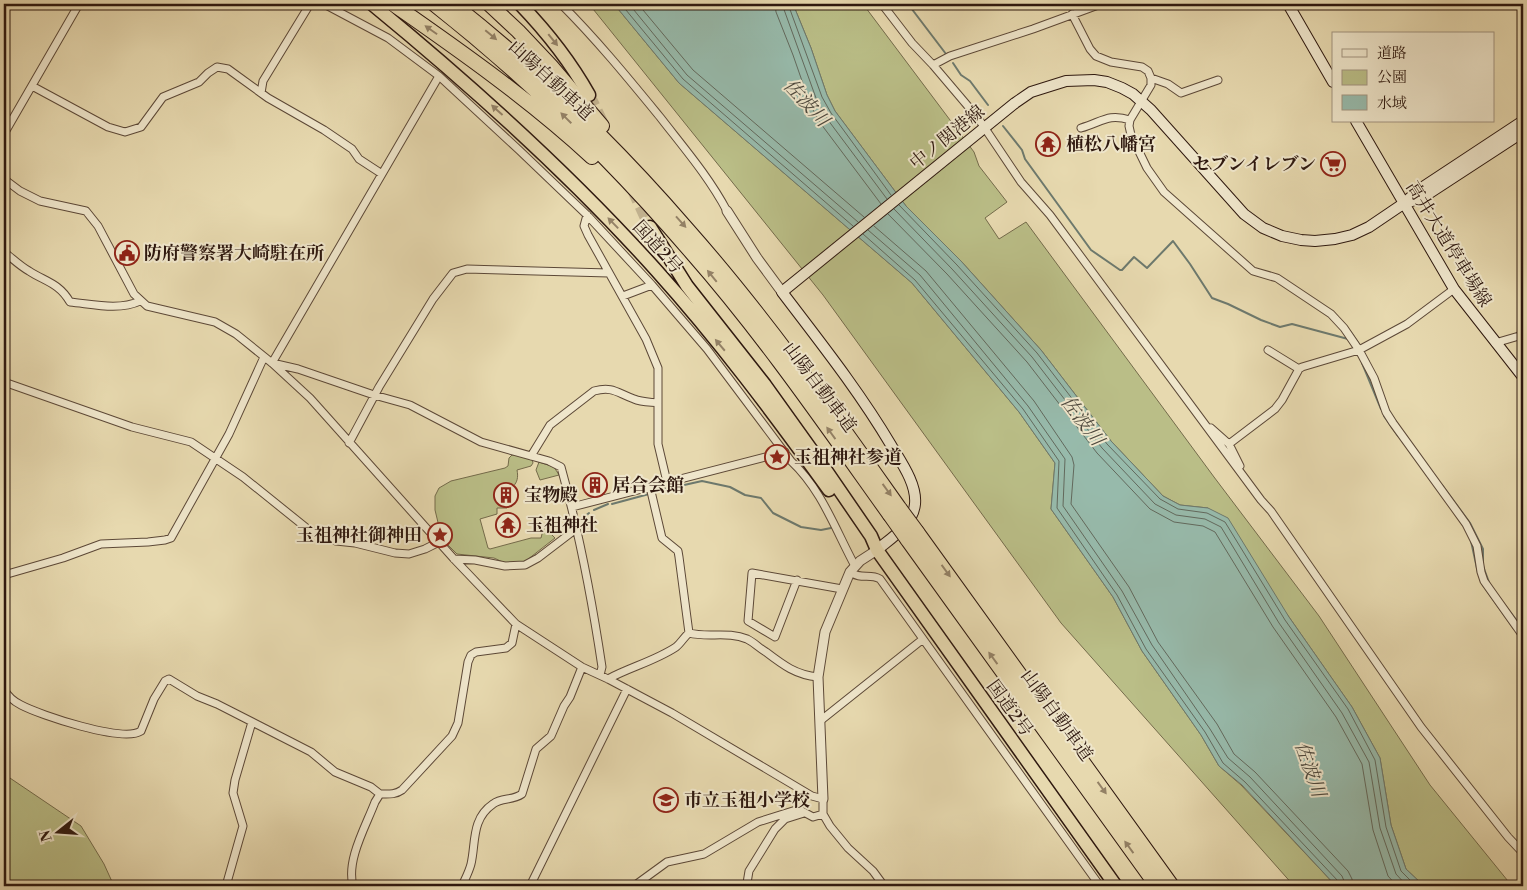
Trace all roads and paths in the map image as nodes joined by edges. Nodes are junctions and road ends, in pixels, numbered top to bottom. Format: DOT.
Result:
graph roads {
  1 [pos="79,4"];
  2 [pos="310,4"];
  3 [pos="324,4"];
  4 [pos="372,4"];
  5 [pos="393,4"];
  6 [pos="434,4"];
  7 [pos="453,4"];
  8 [pos="489,4"];
  9 [pos="520,4"];
  10 [pos="561,4"];
  11 [pos="882,4"];
  12 [pos="1101,4"];
  13 [pos="1288,4"];
  14 [pos="1072,14"];
  15 [pos="934,65"];
  16 [pos="439,76"];
  17 [pos="1151,78"];
  18 [pos="1218,80"];
  19 [pos="1332,80"];
  20 [pos="32,86"];
  21 [pos="261,93"];
  22 [pos="589,95"];
  23 [pos="1142,101"];
  24 [pos="1130,120"];
  25 [pos="1523,121"];
  26 [pos="1357,122"];
  27 [pos="985,128"];
  28 [pos="1081,128"];
  29 [pos="1523,132"];
  30 [pos="4,134"];
  31 [pos="382,174"];
  32 [pos="4,179"];
  33 [pos="658,196"];
  34 [pos="1403,204"];
  35 [pos="727,211"];
  36 [pos="587,215"];
  37 [pos="650,227"];
  38 [pos="4,252"];
  39 [pos="694,254"];
  40 [pos="609,272"];
  41 [pos="652,285"];
  42 [pos="1454,289"];
  43 [pos="782,292"];
  44 [pos="623,296"];
  45 [pos="140,301"];
  46 [pos="1523,332"];
  47 [pos="1495,343"];
  48 [pos="1268,350"];
  49 [pos="1359,350"];
  50 [pos="264,357"];
  51 [pos="272,363"];
  52 [pos="1299,369"];
  53 [pos="1523,377"];
  54 [pos="4,382"];
  55 [pos="374,395"];
  56 [pos="658,403"];
  57 [pos="1204,424"];
  58 [pos="349,443"];
  59 [pos="1229,444"];
  60 [pos="785,452"];
  61 [pos="531,456"];
  62 [pos="216,458"];
  63 [pos="1242,474"];
  64 [pos="667,482"];
  65 [pos="650,487"];
  66 [pos="572,507"];
  67 [pos="895,512"];
  68 [pos="576,529"];
  69 [pos="912,535"];
  70 [pos="439,542"];
  71 [pos="877,550"];
  72 [pos="454,559"];
  73 [pos="852,569"];
  74 [pos="4,575"];
  75 [pos="797,580"];
  76 [pos="842,589"];
  77 [pos="516,624"];
  78 [pos="689,633"];
  79 [pos="1523,636"];
  80 [pos="923,640"];
  81 [pos="582,667"];
  82 [pos="600,675"];
  83 [pos="818,677"];
  84 [pos="608,679"];
  85 [pos="627,689"];
  86 [pos="4,690"];
  87 [pos="820,721"];
  88 [pos="252,722"];
  89 [pos="380,794"];
  90 [pos="823,799"];
  91 [pos="805,812"];
  92 [pos="823,814"];
  93 [pos="1523,853"];
  94 [pos="226,886"];
  95 [pos="353,886"];
  96 [pos="462,886"];
  97 [pos="530,886"];
  98 [pos="634,886"];
  99 [pos="748,886"];
  100 [pos="884,886"];
  101 [pos="1100,886"];
  102 [pos="1116,886"];
  103 [pos="1157,886"];
  104 [pos="1172,886"];
  1 -- 20 [label="street"];
  2 -- 21 [label="street"];
  3 -- 16 [label="street"];
  71 -- 4 [label="highway, 国道2号, one-way"];
  39 -- 5 [label="highway, one-way"];
  39 -- 6 [label="highway, 山陽自動車道, one-way"];
  7 -- 33 [label="highway, 山陽自動車道, one-way"];
  8 -- 33 [label="highway"];
  9 -- 22 [label="highway, one-way"];
  10 -- 35 [label="street"];
  11 -- 15 [label="street"];
  12 -- 14 [label="street"];
  13 -- 19 [label="main road"];
  14 -- 15 [label="street"];
  14 -- 17 [label="street"];
  15 -- 27 [label="street"];
  16 -- 31 [label="street"];
  16 -- 36 [label="street"];
  17 -- 18 [label="street"];
  17 -- 23 [label="street"];
  20 -- 21 [label="street"];
  20 -- 30 [label="street"];
  21 -- 31 [label="street"];
  23 -- 24 [label="street"];
  23 -- 27 [label="main road, 中ノ関港線"];
  23 -- 34 [label="main road, 中ノ関港線"];
  24 -- 28 [label="street"];
  24 -- 49 [label="street"];
  25 -- 34 [label="main road, 中ノ関港線"];
  26 -- 34 [label="main road, 高井大道停車場線"];
  27 -- 43 [label="main road, 中ノ関港線"];
  27 -- 57 [label="street"];
  29 -- 34 [label="main road, 中ノ関港線"];
  31 -- 51 [label="street"];
  32 -- 45 [label="street"];
  33 -- 67 [label="highway, 山陽自動車道, one-way"];
  34 -- 42 [label="main road, 高井大道停車場線"];
  35 -- 43 [label="street"];
  36 -- 40 [label="street"];
  36 -- 41 [label="street"];
  37 -- 71 [label="highway, 国道2号"];
  38 -- 45 [label="street"];
  67 -- 39 [label="highway, 山陽自動車道, one-way"];
  40 -- 44 [label="street"];
  40 -- 55 [label="street"];
  41 -- 44 [label="street"];
  41 -- 60 [label="street"];
  42 -- 47 [label="main road, 高井大道停車場線"];
  42 -- 49 [label="street"];
  43 -- 71 [label="main road"];
  44 -- 56 [label="street"];
  45 -- 50 [label="street"];
  46 -- 47 [label="street"];
  47 -- 53 [label="main road, 高井大道停車場線"];
  48 -- 52 [label="street"];
  49 -- 52 [label="street"];
  49 -- 79 [label="street"];
  50 -- 51 [label="street"];
  50 -- 62 [label="street"];
  51 -- 55 [label="street"];
  51 -- 58 [label="street"];
  52 -- 59 [label="street"];
  54 -- 62 [label="street"];
  55 -- 58 [label="street"];
  55 -- 61 [label="street"];
  56 -- 61 [label="street"];
  56 -- 64 [label="street"];
  57 -- 59 [label="street"];
  57 -- 63 [label="street"];
  58 -- 70 [label="street"];
  59 -- 63 [label="street"];
  60 -- 64 [label="street"];
  60 -- 73 [label="street"];
  61 -- 66 [label="street"];
  62 -- 70 [label="street"];
  62 -- 74 [label="street"];
  63 -- 93 [label="street"];
  64 -- 65 [label="street"];
  65 -- 66 [label="street"];
  65 -- 78 [label="street"];
  66 -- 68 [label="street"];
  67 -- 69 [label="highway, 山陽自動車道, bridge"];
  68 -- 72 [label="street"];
  68 -- 82 [label="street"];
  103 -- 69 [label="highway, 山陽自動車道, one-way"];
  69 -- 104 [label="highway, 山陽自動車道, one-way"];
  70 -- 72 [label="street"];
  71 -- 73 [label="street"];
  71 -- 102 [label="highway, 国道2号"];
  72 -- 77 [label="street"];
  73 -- 76 [label="street"];
  73 -- 80 [label="street"];
  75 -- 75 [label="street"];
  75 -- 76 [label="street"];
  76 -- 83 [label="street"];
  77 -- 81 [label="street"];
  77 -- 89 [label="street"];
  78 -- 83 [label="street"];
  78 -- 84 [label="street"];
  80 -- 87 [label="street"];
  80 -- 101 [label="street"];
  81 -- 82 [label="street"];
  81 -- 96 [label="street"];
  82 -- 84 [label="street"];
  83 -- 87 [label="street"];
  84 -- 85 [label="street"];
  85 -- 90 [label="street"];
  85 -- 97 [label="street"];
  86 -- 88 [label="street"];
  87 -- 90 [label="street"];
  88 -- 89 [label="street"];
  88 -- 94 [label="street"];
  89 -- 95 [label="street"];
  90 -- 92 [label="street"];
  91 -- 92 [label="street"];
  91 -- 98 [label="street"];
  91 -- 99 [label="street"];
  92 -- 100 [label="street"];
}
